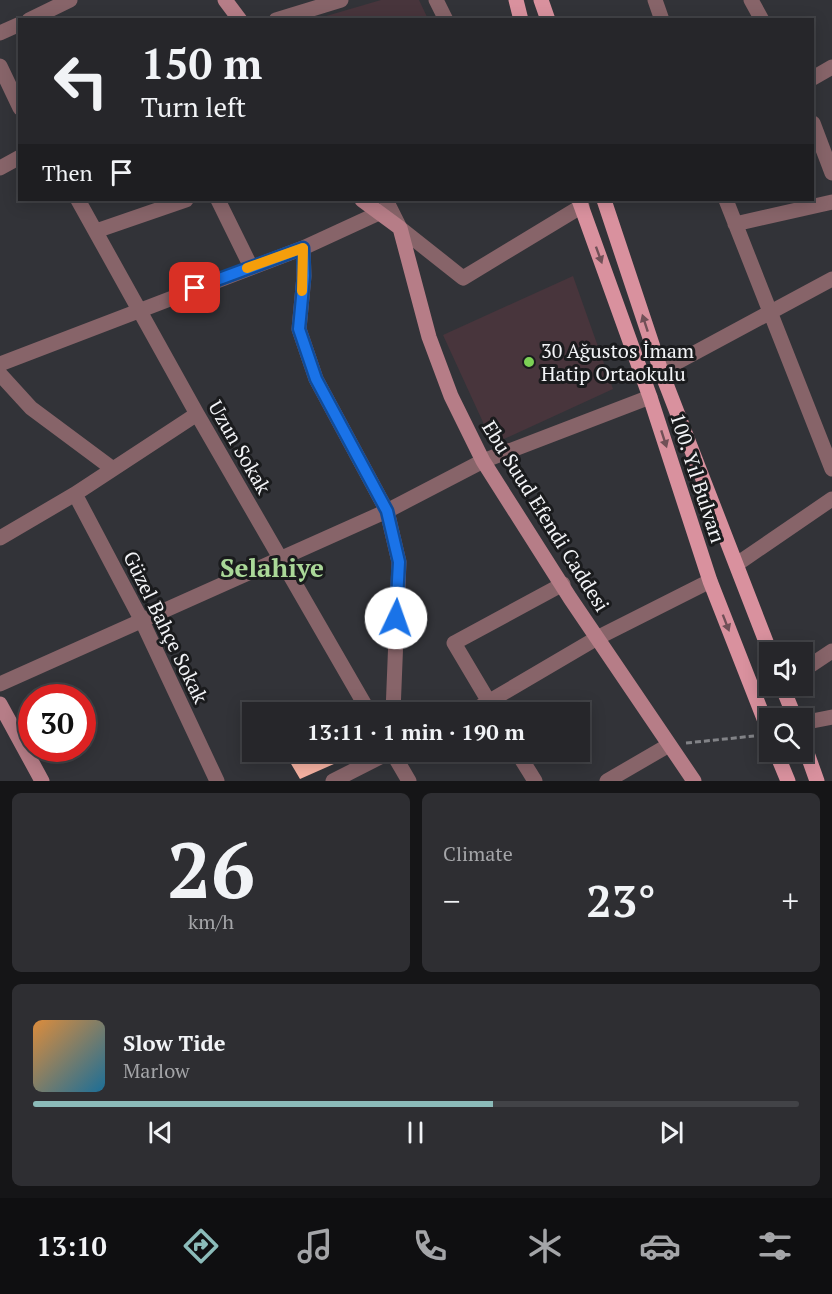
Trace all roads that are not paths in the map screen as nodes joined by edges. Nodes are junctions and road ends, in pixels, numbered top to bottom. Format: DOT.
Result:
graph roads {
  1 [pos="70,0"];
  2 [pos="225,0"];
  3 [pos="341,0"];
  4 [pos="436,0"];
  5 [pos="516,0"];
  6 [pos="542,0"];
  7 [pos="655,0"];
  8 [pos="751,0"];
  9 [pos="33,18"];
  10 [pos="238,18"];
  11 [pos="282,18"];
  12 [pos="445,18"];
  13 [pos="520,18"];
  14 [pos="547,18"];
  15 [pos="661,18"];
  16 [pos="761,18"];
  17 [pos="18,25"];
  18 [pos="0,33"];
  19 [pos="0,66"];
  20 [pos="832,68"];
  21 [pos="814,77"];
  22 [pos="18,105"];
  23 [pos="814,126"];
  24 [pos="18,158"];
  25 [pos="0,168"];
  26 [pos="832,173"];
  27 [pos="79,201"];
  28 [pos="183,201"];
  29 [pos="218,201"];
  30 [pos="365,201"];
  31 [pos="604,201"];
  32 [pos="726,201"];
  33 [pos="832,202"];
  34 [pos="581,203"];
  35 [pos="382,206"];
  36 [pos="735,224"];
  37 [pos="400,228"];
  38 [pos="96,231"];
  39 [pos="303,248"];
  40 [pos="251,267"];
  41 [pos="832,279"];
  42 [pos="138,309"];
  43 [pos="770,311"];
  44 [pos="0,364"];
  45 [pos="662,371"];
  46 [pos="0,374"];
  47 [pos="650,397"];
  48 [pos="196,414"];
  49 [pos="826,436"];
  50 [pos="483,461"];
  51 [pos="113,469"];
  52 [pos="832,469"];
  53 [pos="75,494"];
  54 [pos="832,499"];
  55 [pos="387,511"];
  56 [pos="0,538"];
  57 [pos="280,559"];
  58 [pos="737,564"];
  59 [pos="710,581"];
  60 [pos="563,584"];
  61 [pos="142,621"];
  62 [pos="597,638"];
  63 [pos="766,642"];
  64 [pos="832,651"];
  65 [pos="813,663"];
  66 [pos="0,684"];
  67 [pos="363,702"];
  68 [pos="393,702"];
  69 [pos="488,702"];
  70 [pos="501,702"];
  71 [pos="0,704"];
  72 [pos="759,708"];
  73 [pos="832,717"];
  74 [pos="813,721"];
  75 [pos="669,745"];
  76 [pos="371,762"];
  77 [pos="397,762"];
  78 [pos="523,762"];
  79 [pos="780,762"];
  80 [pos="810,762"];
  81 [pos="42,781"];
  82 [pos="217,781"];
  83 [pos="333,781"];
  84 [pos="409,781"];
  85 [pos="535,781"];
  86 [pos="607,781"];
  87 [pos="694,781"];
  88 [pos="788,781"];
  89 [pos="817,781"];
  1 -- 9 [label="street"];
  2 -- 10 [label="main road"];
  3 -- 11 [label="street"];
  4 -- 12 [label="street"];
  5 -- 13 [label="main road"];
  6 -- 14 [label="main road"];
  7 -- 15 [label="street"];
  8 -- 16 [label="street"];
  17 -- 18 [label="street"];
  19 -- 22 [label="street"];
  20 -- 21 [label="street"];
  23 -- 26 [label="street"];
  24 -- 25 [label="street"];
  27 -- 38 [label="street, Uzun Sokak"];
  28 -- 38 [label="street"];
  29 -- 40 [label="street"];
  30 -- 35 [label="main road"];
  45 -- 31 [label="main road, 100. Yıl Bulvarı, one-way"];
  32 -- 36 [label="street"];
  33 -- 36 [label="street"];
  34 -- 37 [label="street"];
  34 -- 47 [label="main road, 100. Yıl Bulvarı, one-way"];
  35 -- 37 [label="main road"];
  35 -- 39 [label="street"];
  36 -- 43 [label="street"];
  37 -- 50 [label="main road, Ebu Suud Efendi Caddesi"];
  38 -- 42 [label="street, Uzun Sokak"];
  39 -- 40 [label="street"];
  39 -- 55 [label="street"];
  40 -- 42 [label="street"];
  41 -- 43 [label="street"];
  42 -- 44 [label="street"];
  42 -- 48 [label="street, Uzun Sokak"];
  43 -- 45 [label="street"];
  43 -- 49 [label="street"];
  45 -- 58 [label="main road, 100. Yıl Bulvarı"];
  46 -- 51 [label="street"];
  47 -- 50 [label="street"];
  47 -- 59 [label="main road, 100. Yıl Bulvarı, one-way"];
  48 -- 51 [label="street"];
  48 -- 57 [label="street, Uzun Sokak"];
  49 -- 52 [label="street"];
  50 -- 55 [label="street"];
  50 -- 60 [label="main road, Ebu Suud Efendi Caddesi"];
  51 -- 53 [label="street"];
  53 -- 56 [label="street"];
  53 -- 61 [label="street, Güzel Bahçe Sokak"];
  54 -- 58 [label="street"];
  55 -- 57 [label="street"];
  55 -- 68 [label="street"];
  57 -- 61 [label="street"];
  57 -- 67 [label="street, Uzun Sokak"];
  58 -- 63 [label="main road, 100. Yıl Bulvarı"];
  59 -- 62 [label="street"];
  59 -- 72 [label="main road, 100. Yıl Bulvarı, one-way"];
  60 -- 62 [label="main road, Ebu Suud Efendi Caddesi"];
  60 -- 69 [label="street"];
  61 -- 66 [label="street"];
  61 -- 82 [label="street, Güzel Bahçe Sokak"];
  62 -- 70 [label="street"];
  62 -- 75 [label="main road, Ebu Suud Efendi Caddesi"];
  64 -- 65 [label="street"];
  71 -- 81 [label="main road"];
  73 -- 74 [label="street"];
  75 -- 86 [label="street"];
  75 -- 87 [label="main road, Ebu Suud Efendi Caddesi"];
  76 -- 83 [label="street"];
  77 -- 84 [label="street"];
  78 -- 85 [label="street"];
  79 -- 88 [label="main road"];
  80 -- 89 [label="main road"];
}
